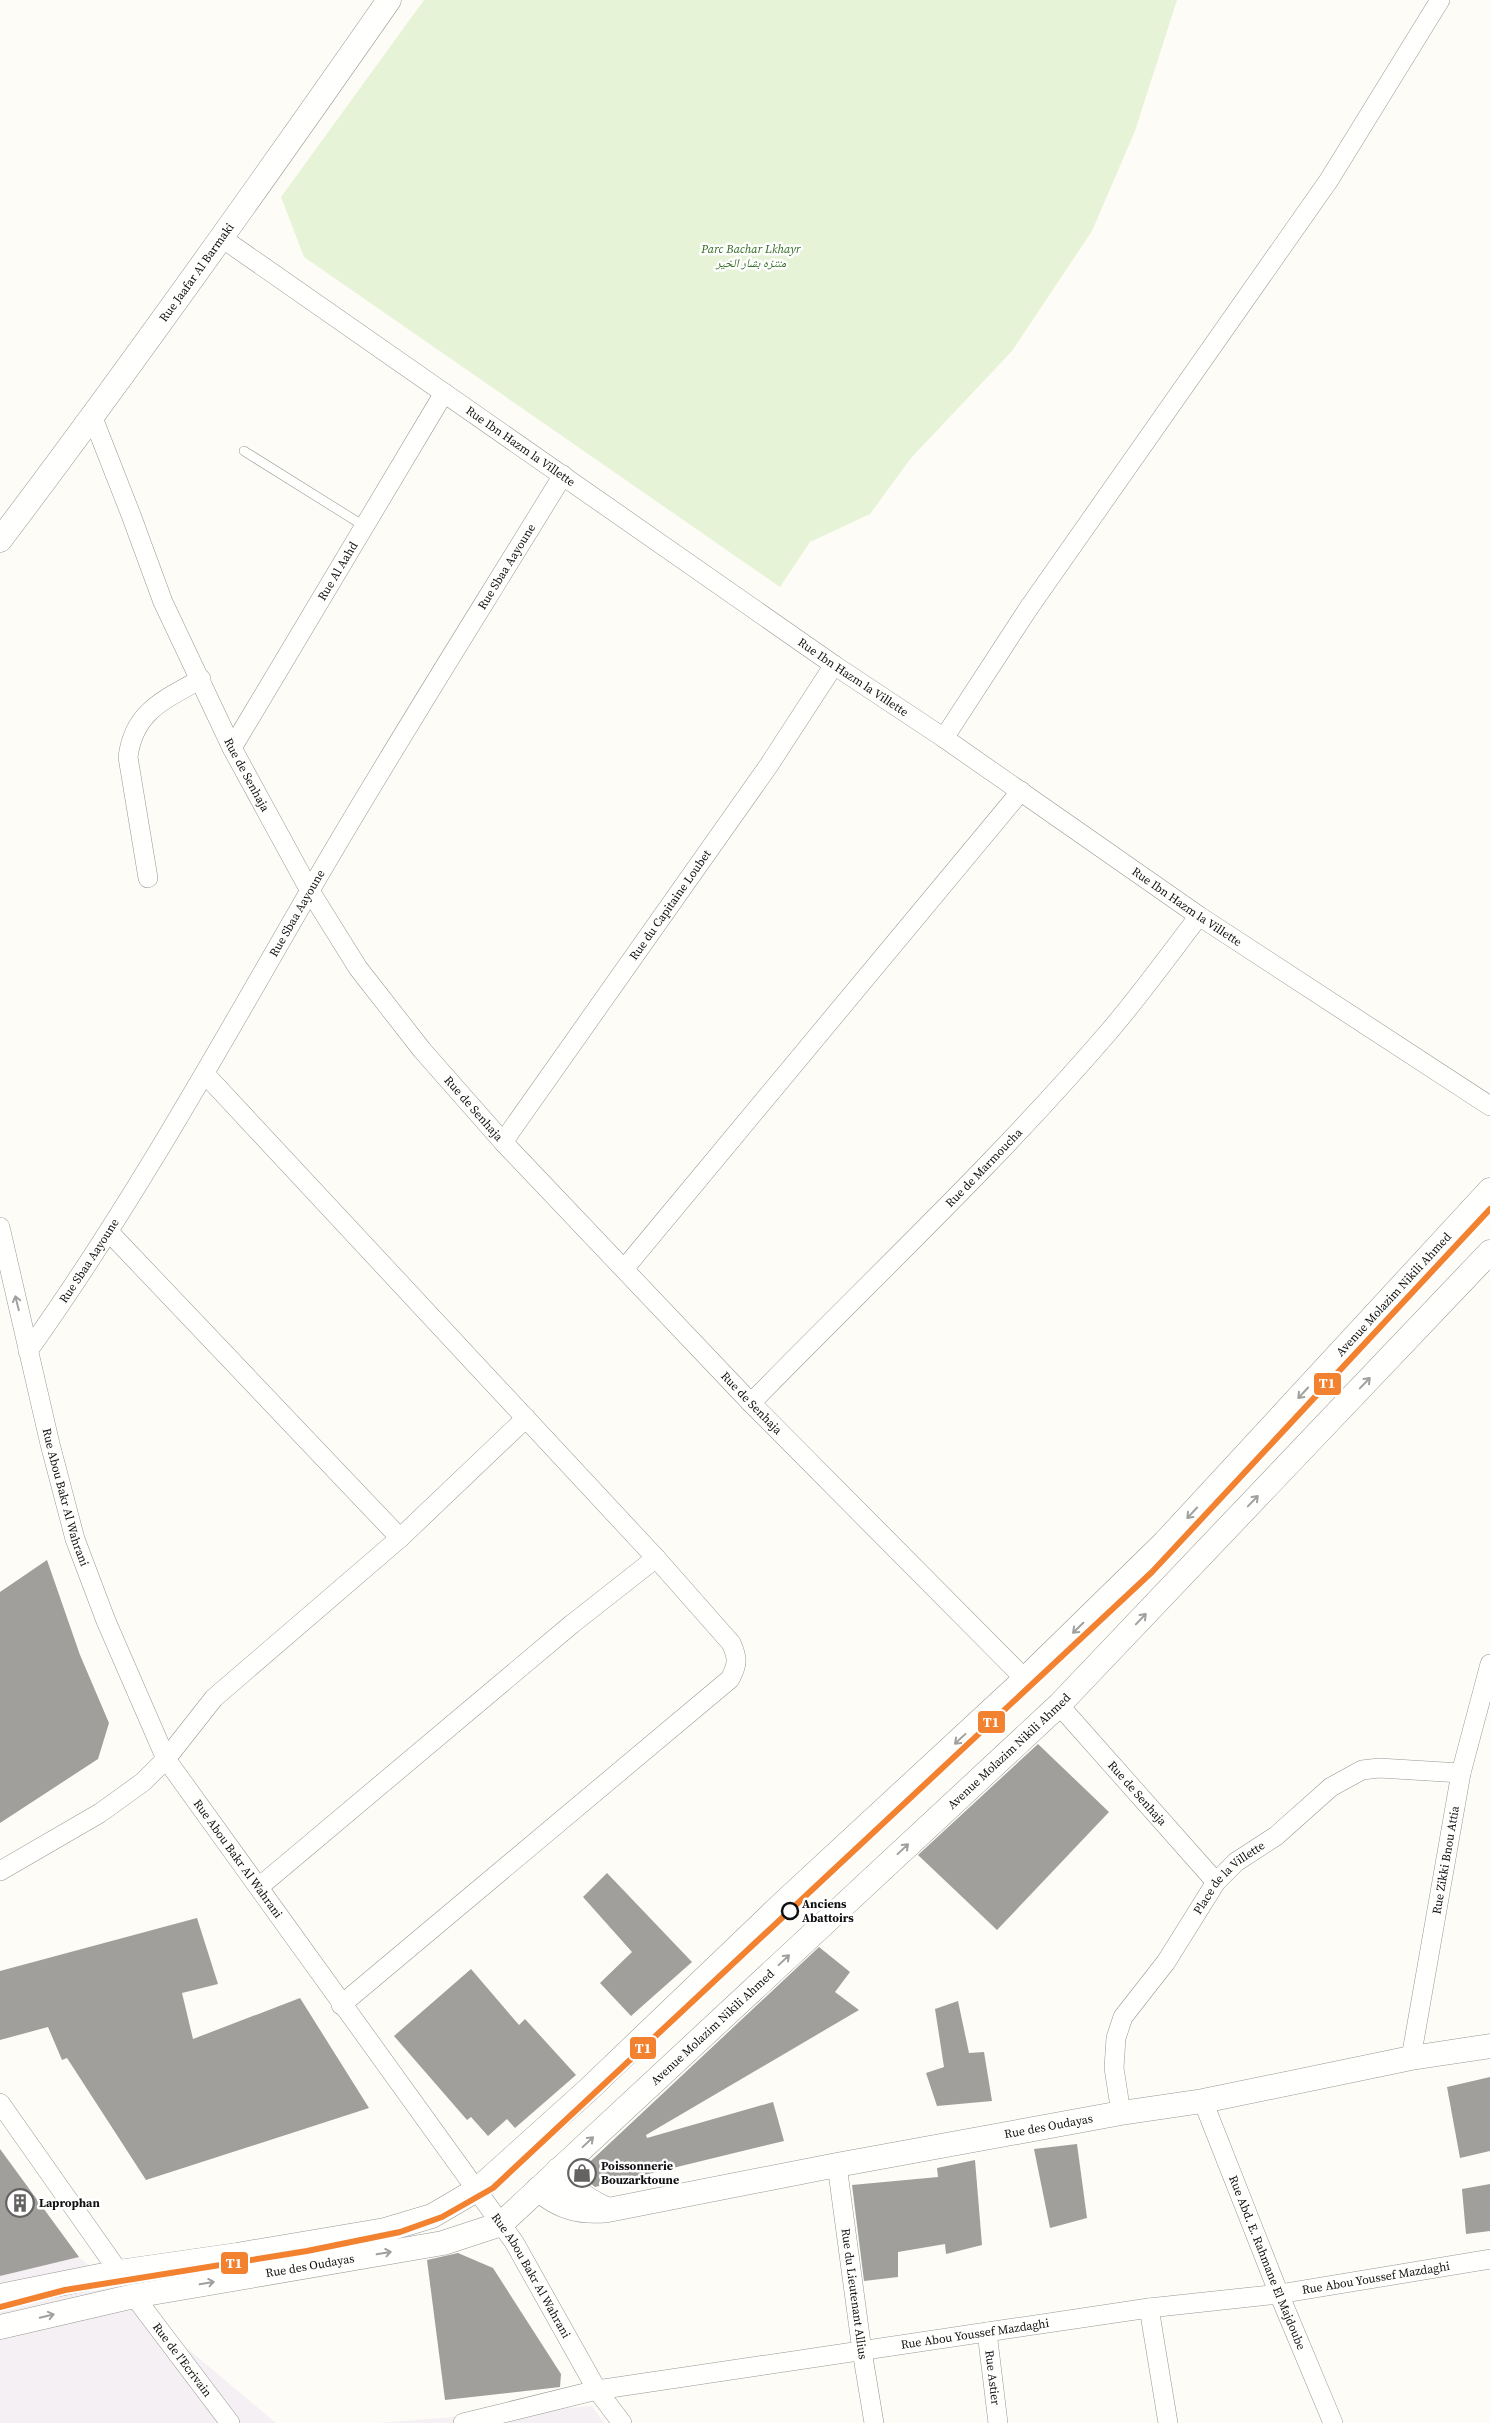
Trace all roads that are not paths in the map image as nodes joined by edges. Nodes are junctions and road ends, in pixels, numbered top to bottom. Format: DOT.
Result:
graph roads {
  1 [pos="389,0"];
  2 [pos="1440,0"];
  3 [pos="222,238"];
  4 [pos="444,393"];
  5 [pos="93,418"];
  6 [pos="244,451"];
  7 [pos="563,475"];
  8 [pos="364,526"];
  9 [pos="0,540"];
  10 [pos="834,665"];
  11 [pos="201,679"];
  12 [pos="944,738"];
  13 [pos="232,748"];
  14 [pos="1021,791"];
  15 [pos="148,878"];
  16 [pos="310,891"];
  17 [pos="1200,916"];
  18 [pos="206,1074"];
  19 [pos="1490,1106"];
  20 [pos="503,1142"];
  21 [pos="1490,1190"];
  22 [pos="0,1227"];
  23 [pos="109,1232"];
  24 [pos="1490,1252"];
  25 [pos="624,1269"];
  26 [pos="28,1351"];
  27 [pos="751,1403"];
  28 [pos="526,1418"];
  29 [pos="400,1538"];
  30 [pos="656,1558"];
  31 [pos="1490,1664"];
  32 [pos="1025,1679"];
  33 [pos="1059,1705"];
  34 [pos="166,1758"];
  35 [pos="1461,1773"];
  36 [pos="0,1871"];
  37 [pos="1216,1882"];
  38 [pos="259,1886"];
  39 [pos="341,2005"];
  40 [pos="1490,2046"];
  41 [pos="1411,2058"];
  42 [pos="1203,2101"];
  43 [pos="0,2103"];
  44 [pos="1121,2113"];
  45 [pos="837,2165"];
  46 [pos="558,2170"];
  47 [pos="538,2189"];
  48 [pos="478,2190"];
  49 [pos="608,2210"];
  50 [pos="501,2224"];
  51 [pos="1490,2259"];
  52 [pos="119,2272"];
  53 [pos="1279,2294"];
  54 [pos="0,2296"];
  55 [pos="134,2296"];
  56 [pos="1149,2308"];
  57 [pos="0,2327"];
  58 [pos="987,2332"];
  59 [pos="862,2351"];
  60 [pos="597,2390"];
  61 [pos="230,2423"];
  62 [pos="463,2423"];
  63 [pos="622,2423"];
  64 [pos="874,2423"];
  65 [pos="998,2423"];
  66 [pos="1168,2423"];
  67 [pos="1333,2423"];
  1 -- 3 [label="street, Rue Jaafar Al Barmaki"];
  2 -- 12 [label="street"];
  3 -- 4 [label="street, Rue Ibn Hazm la Villette"];
  3 -- 5 [label="street, Rue Jaafar Al Barmaki"];
  4 -- 7 [label="street, Rue Ibn Hazm la Villette"];
  4 -- 8 [label="street, Rue Al Aahd"];
  5 -- 9 [label="street, Rue Jaafar Al Barmaki"];
  5 -- 11 [label="street, Rue de Senhaja"];
  6 -- 8 [label="lane"];
  7 -- 10 [label="street, Rue Ibn Hazm la Villette"];
  7 -- 16 [label="street, Rue Sbaa Aayoune"];
  8 -- 13 [label="street, Rue Al Aahd"];
  10 -- 12 [label="street, Rue Ibn Hazm la Villette"];
  10 -- 20 [label="street, Rue du Capitaine Loubet"];
  11 -- 13 [label="street, Rue de Senhaja"];
  11 -- 15 [label="street"];
  12 -- 14 [label="street, Rue Ibn Hazm la Villette"];
  13 -- 16 [label="street, Rue de Senhaja"];
  14 -- 17 [label="street, Rue Ibn Hazm la Villette"];
  14 -- 25 [label="street"];
  16 -- 18 [label="street, Rue Sbaa Aayoune"];
  16 -- 20 [label="street, Rue de Senhaja"];
  17 -- 19 [label="street, Rue Ibn Hazm la Villette"];
  17 -- 27 [label="street, Rue de Marmoucha"];
  18 -- 23 [label="street, Rue Sbaa Aayoune"];
  18 -- 28 [label="street"];
  20 -- 25 [label="street, Rue de Senhaja"];
  21 -- 32 [label="street, Avenue Molazim Nikili Ahmed, one-way"];
  26 -- 22 [label="street, Rue Abou Bakr Al Wahrani, one-way"];
  23 -- 26 [label="street, Rue Sbaa Aayoune"];
  23 -- 29 [label="street"];
  33 -- 24 [label="street, Avenue Molazim Nikili Ahmed, one-way"];
  25 -- 27 [label="street, Rue de Senhaja"];
  26 -- 34 [label="street, Rue Abou Bakr Al Wahrani"];
  27 -- 32 [label="street, Rue de Senhaja"];
  28 -- 29 [label="street"];
  28 -- 30 [label="street"];
  29 -- 34 [label="street"];
  30 -- 38 [label="street"];
  30 -- 39 [label="street"];
  31 -- 35 [label="street, Rue Zikki Bnou Attia"];
  32 -- 48 [label="street, Avenue Molazim Nikili Ahmed, one-way"];
  33 -- 37 [label="street, Rue de Senhaja"];
  46 -- 33 [label="street, Avenue Molazim Nikili Ahmed, one-way"];
  34 -- 36 [label="street"];
  34 -- 38 [label="street, Rue Abou Bakr Al Wahrani"];
  35 -- 37 [label="street, Place de la Villette"];
  35 -- 41 [label="street, Rue Zikki Bnou Attia"];
  37 -- 44 [label="street, Place de la Villette"];
  38 -- 39 [label="street, Rue Abou Bakr Al Wahrani"];
  39 -- 48 [label="street, Rue Abou Bakr Al Wahrani"];
  40 -- 41 [label="street, Rue des Oudayas"];
  41 -- 42 [label="street, Rue des Oudayas"];
  42 -- 44 [label="street, Rue des Oudayas"];
  42 -- 53 [label="street, Rue Abd. E. Rahmane El Majdoube"];
  43 -- 52 [label="street"];
  44 -- 45 [label="street, Rue des Oudayas"];
  45 -- 49 [label="street, Rue des Oudayas"];
  45 -- 59 [label="street, Rue du Lieutenant Allius"];
  46 -- 47 [label="street, Avenue Molazim Nikili Ahmed"];
  46 -- 49 [label="street"];
  47 -- 49 [label="street, Rue des Oudayas"];
  47 -- 50 [label="street, Avenue Molazim Nikili Ahmed"];
  48 -- 50 [label="street, Rue Abou Bakr Al Wahrani"];
  48 -- 52 [label="street, Rue des Oudayas"];
  55 -- 50 [label="street, Rue des Oudayas, one-way"];
  50 -- 60 [label="street, Rue Abou Bakr Al Wahrani"];
  51 -- 53 [label="street, Rue Abou Youssef Mazdaghi"];
  52 -- 54 [label="street, Rue des Oudayas"];
  53 -- 56 [label="street, Rue Abou Youssef Mazdaghi"];
  53 -- 67 [label="street, Rue Abd. E. Rahmane El Majdoube"];
  57 -- 55 [label="street, Rue des Oudayas, one-way"];
  55 -- 61 [label="street, Rue de l'Ecrivain"];
  56 -- 58 [label="street, Rue Abou Youssef Mazdaghi"];
  56 -- 66 [label="street"];
  58 -- 59 [label="street, Rue Abou Youssef Mazdaghi"];
  58 -- 65 [label="street, Rue Astier"];
  59 -- 60 [label="street, Rue Abou Youssef Mazdaghi"];
  59 -- 64 [label="street, Rue du Lieutenant Allius"];
  60 -- 62 [label="street, Rue Abou Youssef Mazdaghi"];
  60 -- 63 [label="street, Rue Abou Bakr Al Wahrani"];
}
